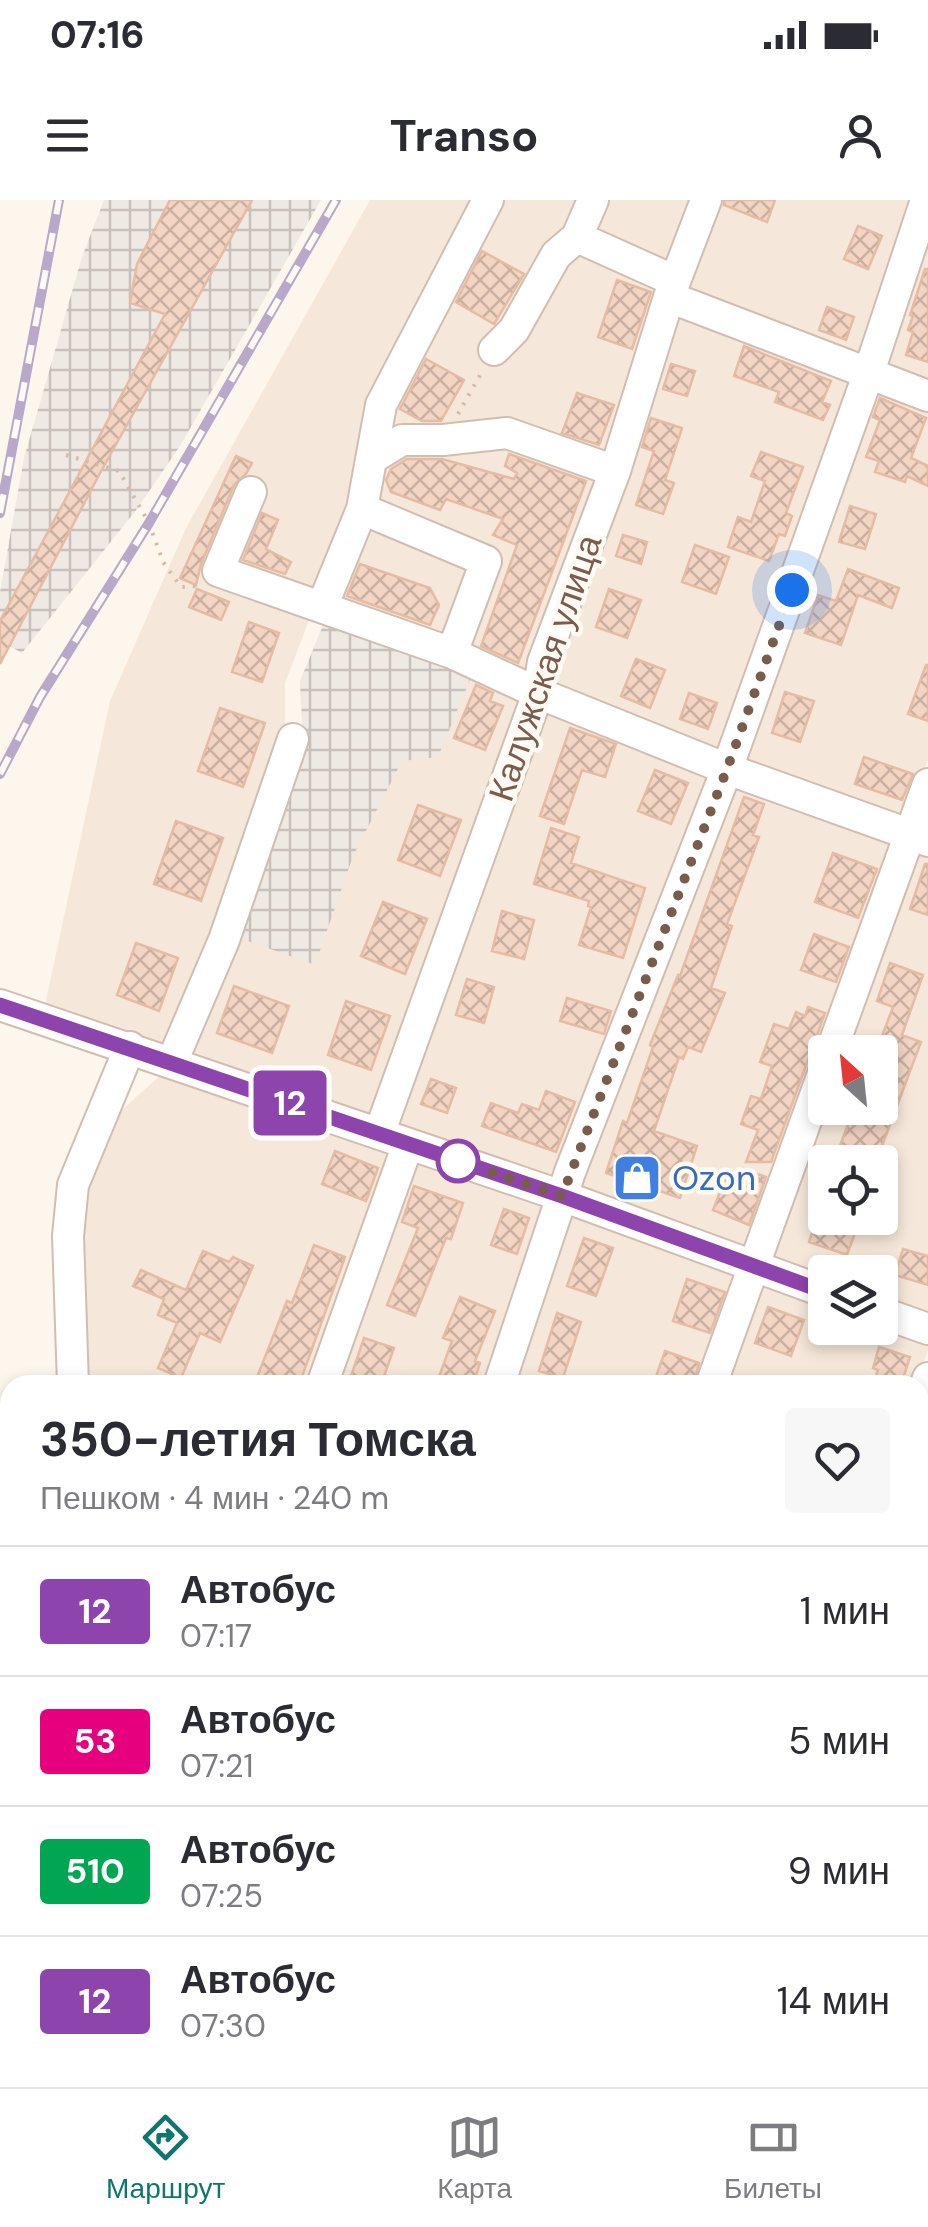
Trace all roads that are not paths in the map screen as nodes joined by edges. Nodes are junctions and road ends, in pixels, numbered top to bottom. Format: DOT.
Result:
graph roads {
  1 [pos="488,200"];
  2 [pos="593,200"];
  3 [pos="706,200"];
  4 [pos="926,200"];
  5 [pos="577,238"];
  6 [pos="672,289"];
  7 [pos="494,350"];
  8 [pos="868,375"];
  9 [pos="928,396"];
  10 [pos="371,459"];
  11 [pos="615,471"];
  12 [pos="251,492"];
  13 [pos="362,509"];
  14 [pos="322,607"];
  15 [pos="452,653"];
  16 [pos="538,693"];
  17 [pos="293,740"];
  18 [pos="727,769"];
  19 [pos="928,784"];
  20 [pos="919,838"];
  21 [pos="0,1005"];
  22 [pos="838,1035"];
  23 [pos="130,1048"];
  24 [pos="172,1062"];
  25 [pos="808,1115"];
  26 [pos="394,1139"];
  27 [pos="562,1196"];
  28 [pos="753,1266"];
  29 [pos="808,1286"];
  30 [pos="898,1318"];
  31 [pos="928,1329"];
  32 [pos="73,1375"];
  33 [pos="325,1375"];
  34 [pos="502,1375"];
  35 [pos="715,1375"];
  1 -- 10 [label="street"];
  2 -- 5 [label="street"];
  3 -- 6 [label="street, Калужская улица"];
  4 -- 8 [label="street"];
  5 -- 6 [label="street"];
  5 -- 7 [label="street"];
  6 -- 8 [label="street"];
  6 -- 11 [label="street, Калужская улица"];
  8 -- 9 [label="street"];
  8 -- 18 [label="street"];
  10 -- 11 [label="street"];
  10 -- 13 [label="street"];
  11 -- 16 [label="street, Калужская улица"];
  12 -- 14 [label="street"];
  13 -- 14 [label="street"];
  13 -- 15 [label="street"];
  14 -- 15 [label="street"];
  15 -- 16 [label="street"];
  16 -- 18 [label="street"];
  16 -- 26 [label="street, Калужская улица"];
  17 -- 24 [label="street"];
  18 -- 20 [label="street"];
  18 -- 27 [label="street"];
  19 -- 20 [label="street"];
  20 -- 22 [label="street"];
  21 -- 23 [label="street"];
  23 -- 24 [label="street"];
  23 -- 32 [label="street"];
  24 -- 26 [label="street"];
  25 -- 28 [label="street"];
  26 -- 27 [label="street"];
  26 -- 33 [label="street, Калужская улица"];
  27 -- 28 [label="street"];
  27 -- 34 [label="street"];
  28 -- 29 [label="street"];
  28 -- 35 [label="street"];
  30 -- 31 [label="street"];
}
